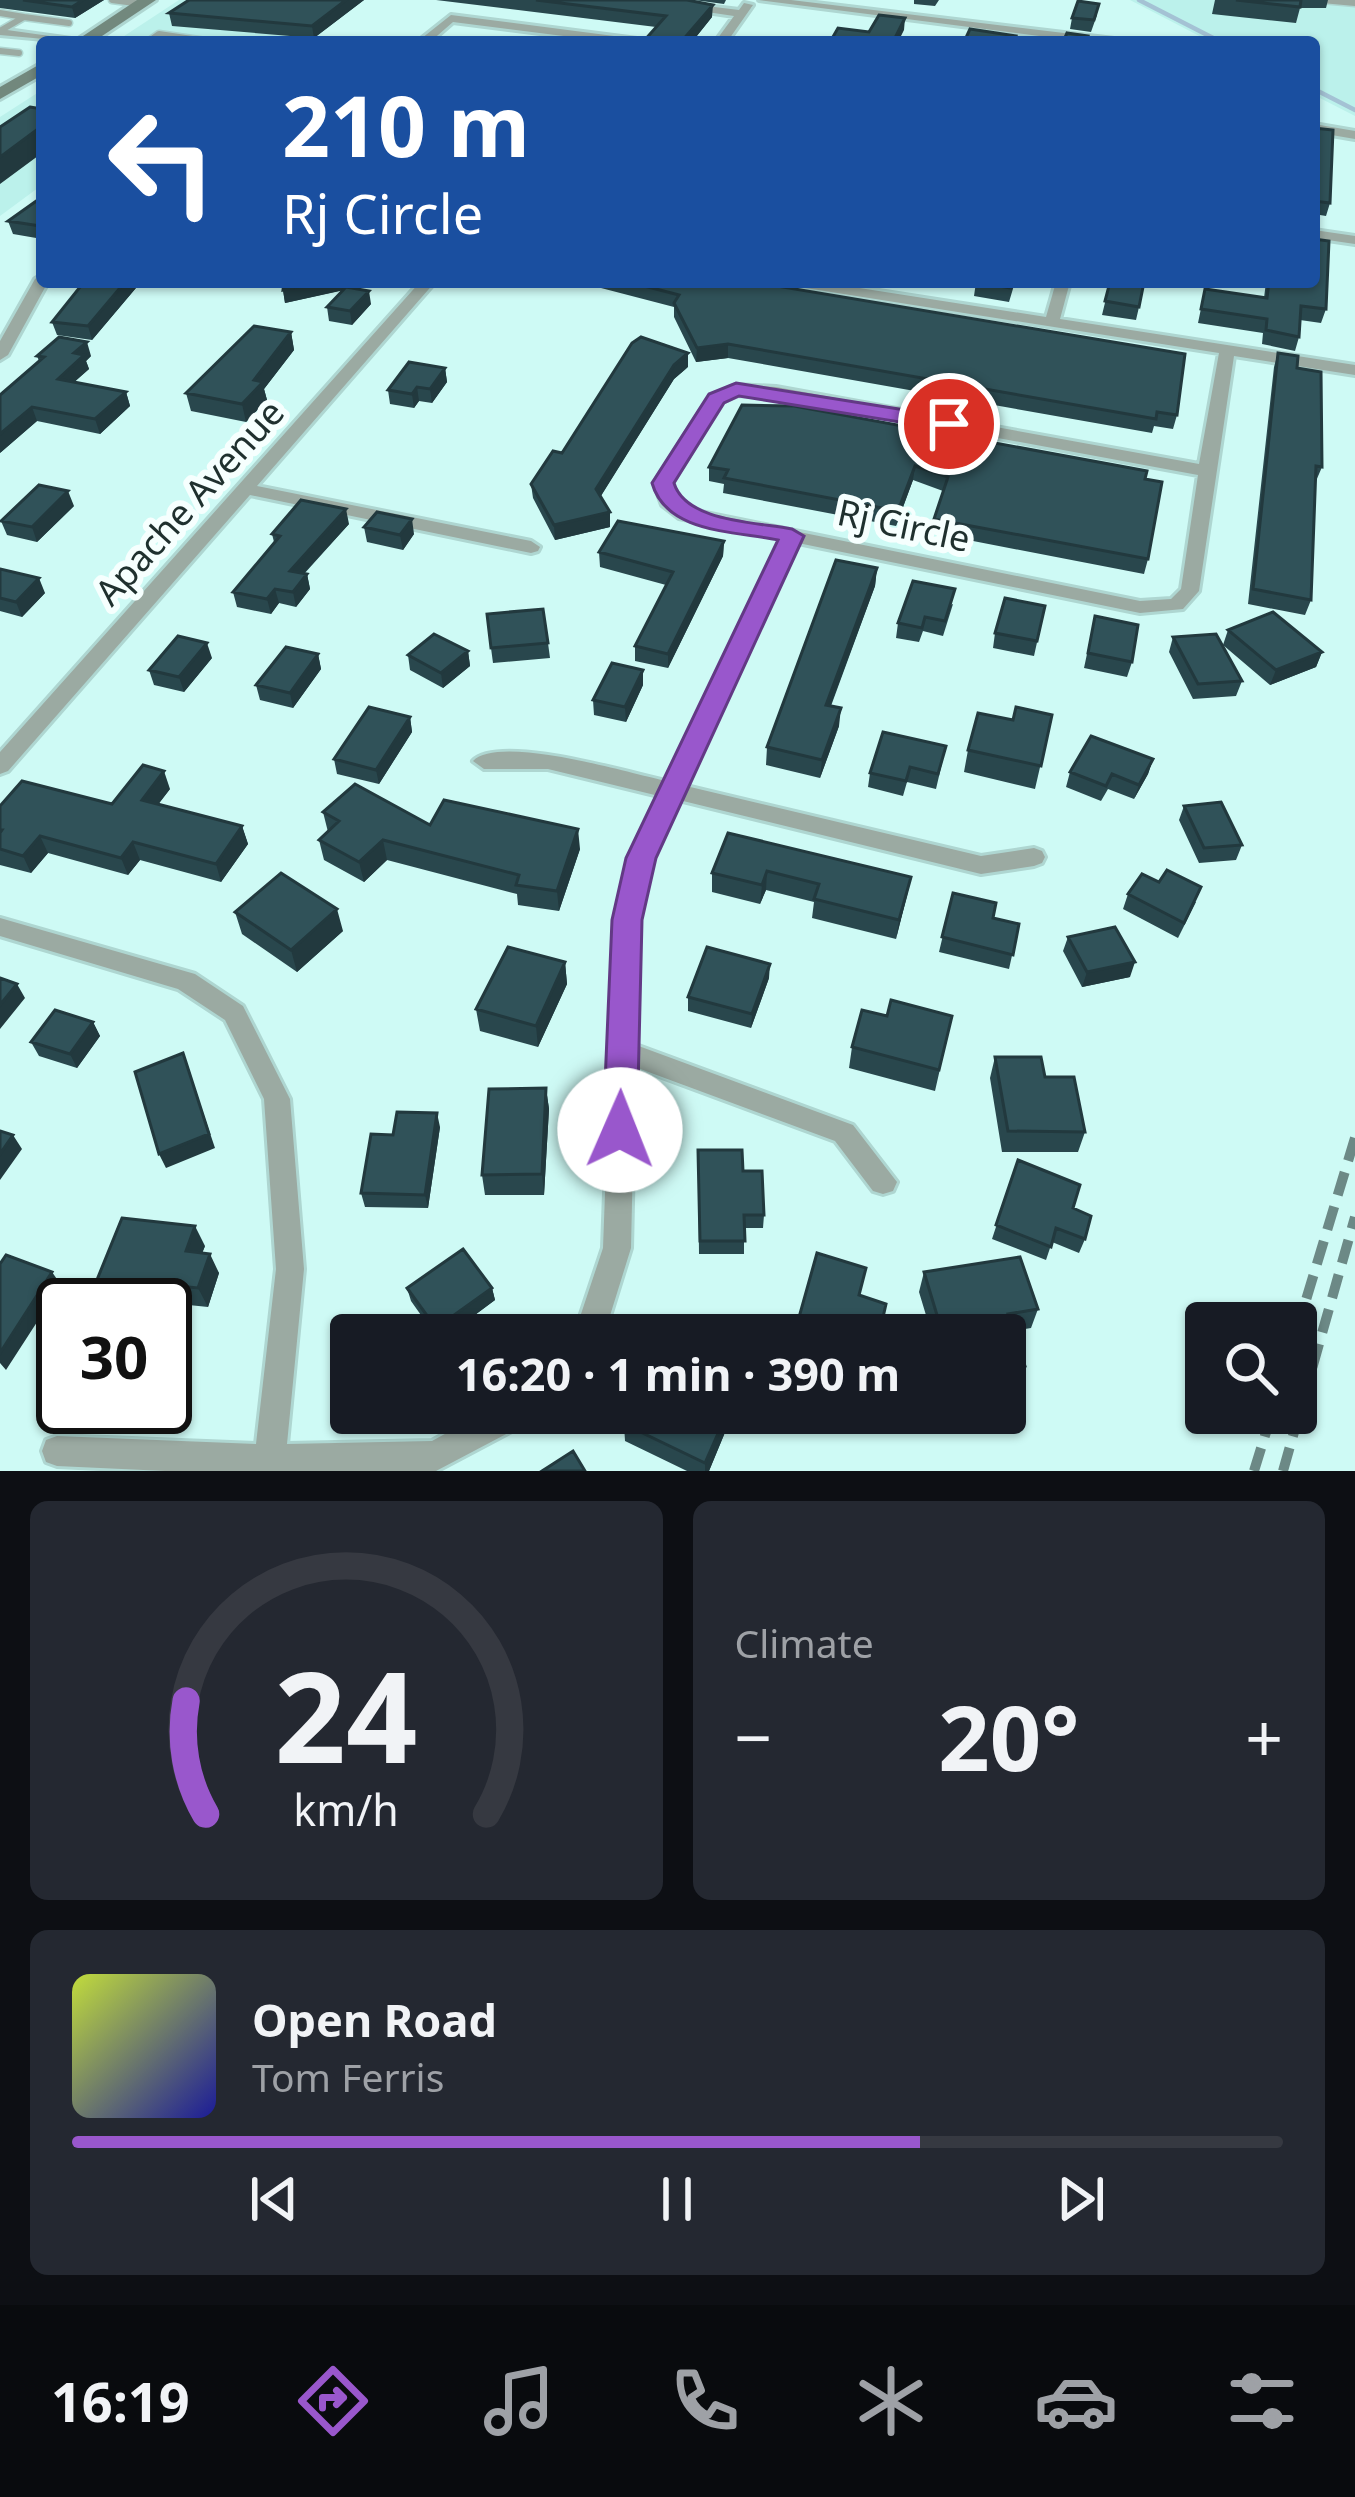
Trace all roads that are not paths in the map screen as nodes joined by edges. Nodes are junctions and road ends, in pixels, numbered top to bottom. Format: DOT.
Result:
graph roads {
  1 [pos="112,0"];
  2 [pos="631,0"];
  3 [pos="752,0"];
  4 [pos="764,0"];
  5 [pos="1322,0"];
  6 [pos="145,2"];
  7 [pos="1355,3"];
  8 [pos="0,13"];
  9 [pos="742,14"];
  10 [pos="24,17"];
  11 [pos="69,23"];
  12 [pos="0,31"];
  13 [pos="91,36"];
  14 [pos="430,36"];
  15 [pos="590,36"];
  16 [pos="726,36"];
  17 [pos="1069,36"];
  18 [pos="36,37"];
  19 [pos="0,51"];
  20 [pos="19,53"];
  21 [pos="36,72"];
  22 [pos="0,94"];
  23 [pos="1320,129"];
  24 [pos="1351,134"];
  25 [pos="1320,235"];
  26 [pos="1355,240"];
  27 [pos="38,288"];
  28 [pos="423,288"];
  29 [pos="829,288"];
  30 [pos="1062,288"];
  31 [pos="1051,325"];
  32 [pos="1227,352"];
  33 [pos="0,355"];
  34 [pos="1355,370"];
  35 [pos="1207,471"];
  36 [pos="246,488"];
  37 [pos="792,536"];
  38 [pos="531,547"];
  39 [pos="484,761"];
  40 [pos="0,766"];
  41 [pos="672,788"];
  42 [pos="1034,857"];
  43 [pos="0,927"];
  44 [pos="622,1052"];
  45 [pos="883,1182"];
  46 [pos="596,1314"];
  47 [pos="475,1434"];
  48 [pos="57,1451"];
  49 [pos="271,1466"];
  1 -- 6 [label="lane"];
  2 -- 9 [label="street"];
  3 -- 9 [label="street"];
  4 -- 17 [label="street"];
  5 -- 7 [label="lane"];
  6 -- 13 [label="main road"];
  8 -- 10 [label="lane"];
  9 -- 16 [label="street"];
  10 -- 11 [label="lane"];
  10 -- 12 [label="lane"];
  12 -- 18 [label="street"];
  14 -- 15 [label="street"];
  19 -- 20 [label="lane"];
  21 -- 22 [label="main road"];
  23 -- 24 [label="street"];
  25 -- 26 [label="street"];
  27 -- 33 [label="street"];
  28 -- 36 [label="street, Apache Avenue"];
  29 -- 31 [label="street"];
  30 -- 31 [label="street"];
  31 -- 32 [label="street"];
  32 -- 34 [label="street"];
  32 -- 35 [label="street, Rj Circle"];
  35 -- 37 [label="street, Rj Circle"];
  35 -- 37 [label="street, Rj Circle"];
  36 -- 38 [label="street"];
  36 -- 40 [label="street, Apache Avenue"];
  37 -- 41 [label="street"];
  39 -- 41 [label="street"];
  41 -- 42 [label="street"];
  41 -- 44 [label="street"];
  43 -- 49 [label="street"];
  44 -- 45 [label="street"];
  44 -- 46 [label="street"];
  47 -- 49 [label="street"];
  48 -- 49 [label="street"];
}
